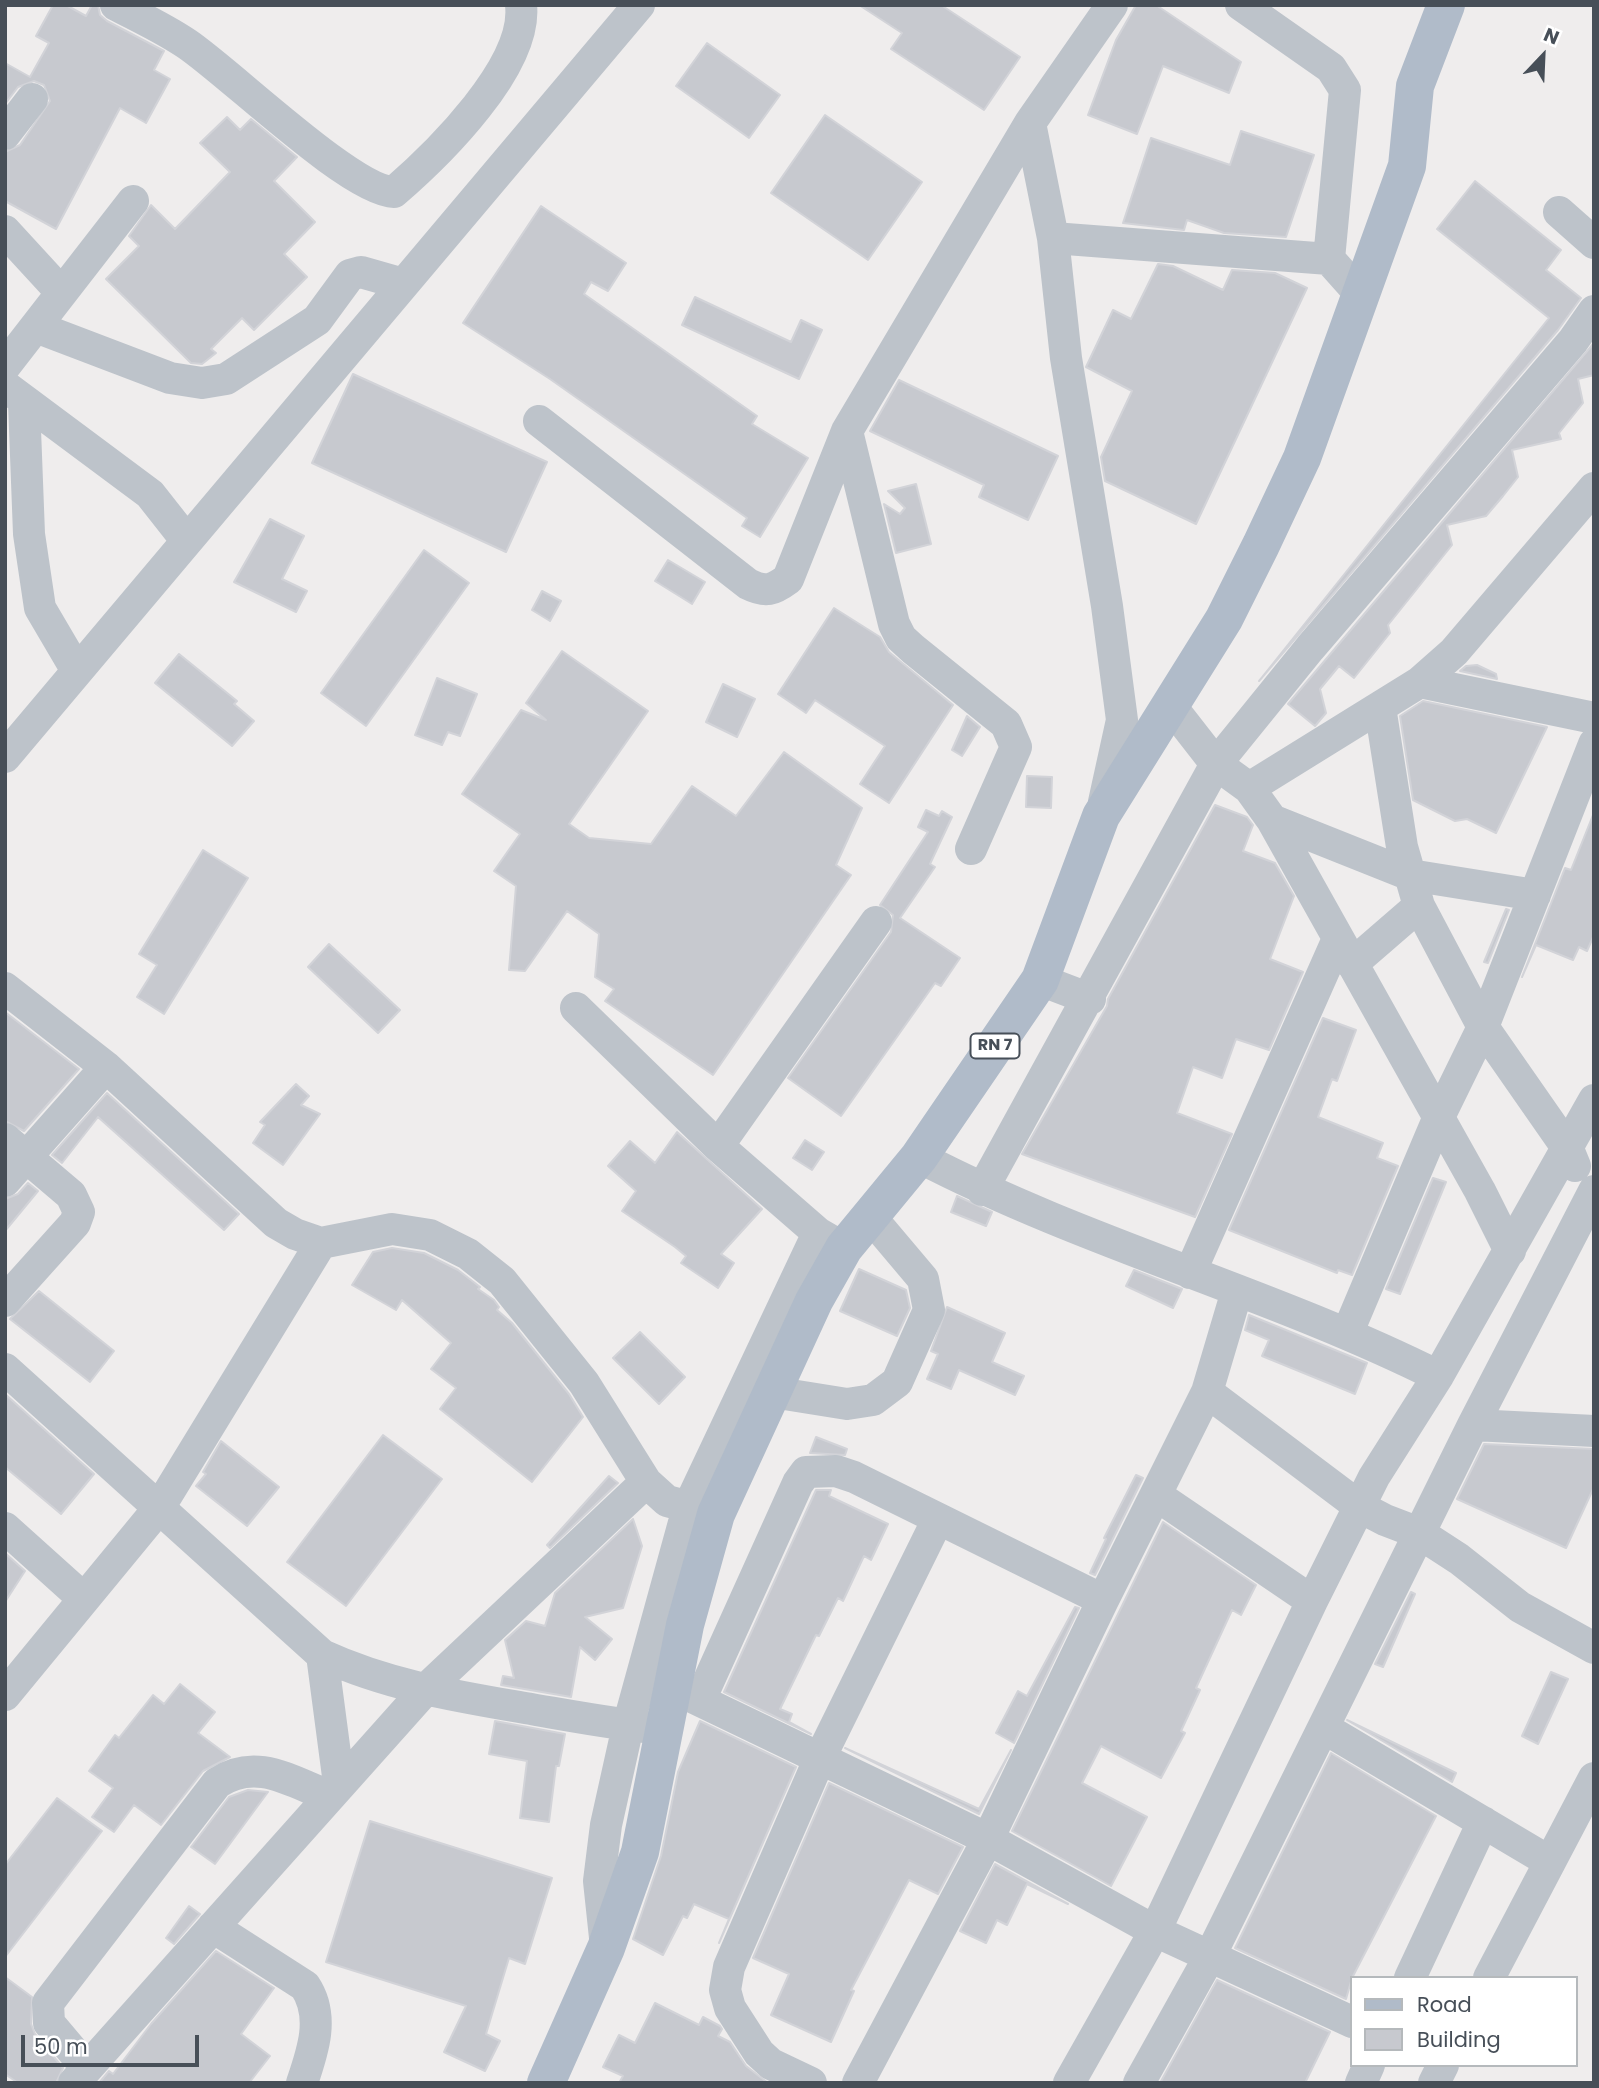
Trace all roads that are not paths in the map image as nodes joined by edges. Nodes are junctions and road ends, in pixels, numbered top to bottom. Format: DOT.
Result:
graph roads {
  1 [pos="116,5"];
  2 [pos="521,5"];
  3 [pos="639,5"];
  4 [pos="1112,5"];
  5 [pos="1241,5"];
  6 [pos="1446,5"];
  7 [pos="32,99"];
  8 [pos="1030,123"];
  9 [pos="5,134"];
  10 [pos="133,201"];
  11 [pos="1559,212"];
  12 [pos="5,232"];
  13 [pos="1053,239"];
  14 [pos="1594,243"];
  15 [pos="1329,259"];
  16 [pos="403,284"];
  17 [pos="61,292"];
  18 [pos="1362,296"];
  19 [pos="1594,311"];
  20 [pos="36,327"];
  21 [pos="5,366"];
  22 [pos="15,394"];
  23 [pos="539,421"];
  24 [pos="847,432"];
  25 [pos="1594,488"];
  26 [pos="187,541"];
  27 [pos="77,671"];
  28 [pos="1420,682"];
  29 [pos="1170,705"];
  30 [pos="1380,707"];
  31 [pos="1594,718"];
  32 [pos="1594,744"];
  33 [pos="5,757"];
  34 [pos="1216,764"];
  35 [pos="1249,788"];
  36 [pos="1101,816"];
  37 [pos="1272,820"];
  38 [pos="971,849"];
  39 [pos="1410,875"];
  40 [pos="1535,895"];
  41 [pos="1419,906"];
  42 [pos="876,922"];
  43 [pos="1345,953"];
  44 [pos="1040,980"];
  45 [pos="5,988"];
  46 [pos="1090,999"];
  47 [pos="576,1008"];
  48 [pos="1483,1027"];
  49 [pos="106,1067"];
  50 [pos="1594,1100"];
  51 [pos="1438,1119"];
  52 [pos="718,1146"];
  53 [pos="16,1148"];
  54 [pos="1568,1149"];
  55 [pos="919,1157"];
  56 [pos="5,1181"];
  57 [pos="982,1190"];
  58 [pos="1592,1199"];
  59 [pos="869,1215"];
  60 [pos="831,1241"];
  61 [pos="321,1242"];
  62 [pos="1510,1251"];
  63 [pos="1190,1273"];
  64 [pos="1237,1291"];
  65 [pos="5,1301"];
  66 [pos="1347,1334"];
  67 [pos="5,1369"];
  68 [pos="1438,1376"];
  69 [pos="772,1392"];
  70 [pos="1207,1392"];
  71 [pos="1472,1425"];
  72 [pos="1594,1431"];
  73 [pos="646,1482"];
  74 [pos="1156,1495"];
  75 [pos="1360,1507"];
  76 [pos="159,1508"];
  77 [pos="702,1511"];
  78 [pos="937,1521"];
  79 [pos="5,1528"];
  80 [pos="1419,1533"];
  81 [pos="84,1600"];
  82 [pos="1103,1600"];
  83 [pos="1312,1601"];
  84 [pos="1591,1639"];
  85 [pos="322,1655"];
  86 [pos="9,1683"];
  87 [pos="424,1691"];
  88 [pos="686,1694"];
  89 [pos="646,1728"];
  90 [pos="1324,1728"];
  91 [pos="819,1760"];
  92 [pos="1594,1778"];
  93 [pos="334,1790"];
  94 [pos="1483,1822"];
  95 [pos="988,1839"];
  96 [pos="1550,1862"];
  97 [pos="213,1927"];
  98 [pos="1155,1931"];
  99 [pos="1211,1954"];
  100 [pos="1411,1976"];
  101 [pos="1490,1976"];
  102 [pos="1350,2021"];
  103 [pos="1368,2067"];
  104 [pos="1442,2067"];
  105 [pos="80,2075"];
  106 [pos="302,2083"];
  107 [pos="546,2083"];
  108 [pos="811,2083"];
  109 [pos="858,2083"];
  110 [pos="1069,2083"];
  111 [pos="1139,2083"];
  112 [pos="1361,2083"];
  113 [pos="1434,2083"];
  1 -- 2 [label="street"];
  3 -- 16 [label="street"];
  4 -- 8 [label="street"];
  5 -- 15 [label="street"];
  6 -- 18 [label="main road, RN 7"];
  7 -- 9 [label="street"];
  8 -- 13 [label="street"];
  8 -- 24 [label="street"];
  10 -- 17 [label="street"];
  11 -- 14 [label="street"];
  12 -- 17 [label="street"];
  13 -- 15 [label="street"];
  13 -- 36 [label="street"];
  15 -- 18 [label="street"];
  16 -- 20 [label="street"];
  16 -- 26 [label="street"];
  17 -- 20 [label="street"];
  18 -- 29 [label="main road, RN 7"];
  19 -- 34 [label="street"];
  20 -- 21 [label="street"];
  22 -- 26 [label="street"];
  22 -- 27 [label="street"];
  23 -- 24 [label="street"];
  24 -- 38 [label="street"];
  25 -- 28 [label="street"];
  26 -- 27 [label="street"];
  27 -- 33 [label="street"];
  28 -- 30 [label="street"];
  28 -- 31 [label="street"];
  29 -- 34 [label="street"];
  29 -- 36 [label="main road, RN 7"];
  30 -- 35 [label="street"];
  30 -- 39 [label="street"];
  32 -- 40 [label="street"];
  34 -- 35 [label="street"];
  34 -- 46 [label="street"];
  35 -- 37 [label="street"];
  36 -- 44 [label="main road, RN 7"];
  37 -- 39 [label="street"];
  37 -- 43 [label="street"];
  39 -- 40 [label="street"];
  39 -- 41 [label="street"];
  40 -- 48 [label="street"];
  41 -- 43 [label="street"];
  41 -- 48 [label="street"];
  42 -- 52 [label="street"];
  43 -- 51 [label="street"];
  43 -- 63 [label="street"];
  44 -- 46 [label="street"];
  44 -- 55 [label="main road, RN 7"];
  45 -- 49 [label="street"];
  46 -- 57 [label="street"];
  47 -- 52 [label="street"];
  48 -- 51 [label="street"];
  48 -- 54 [label="street"];
  49 -- 53 [label="street"];
  49 -- 61 [label="street"];
  50 -- 54 [label="street"];
  51 -- 62 [label="street"];
  51 -- 66 [label="street"];
  52 -- 60 [label="street"];
  53 -- 56 [label="street"];
  53 -- 65 [label="street"];
  54 -- 58 [label="street"];
  54 -- 62 [label="street"];
  55 -- 57 [label="street"];
  55 -- 59 [label="main road, RN 7"];
  57 -- 63 [label="street"];
  58 -- 71 [label="street"];
  59 -- 60 [label="main road, RN 7"];
  59 -- 69 [label="street"];
  60 -- 69 [label="main road, RN 7"];
  60 -- 77 [label="street"];
  61 -- 73 [label="street"];
  61 -- 76 [label="street"];
  62 -- 68 [label="street"];
  63 -- 64 [label="street"];
  64 -- 66 [label="street"];
  64 -- 70 [label="street"];
  66 -- 68 [label="street"];
  67 -- 76 [label="street"];
  68 -- 75 [label="street"];
  69 -- 77 [label="main road, RN 7"];
  70 -- 74 [label="street"];
  70 -- 75 [label="street"];
  71 -- 72 [label="street"];
  71 -- 80 [label="street"];
  73 -- 77 [label="street"];
  73 -- 87 [label="street"];
  74 -- 82 [label="street"];
  74 -- 83 [label="street"];
  75 -- 80 [label="street"];
  75 -- 83 [label="street"];
  76 -- 81 [label="street"];
  76 -- 85 [label="street"];
  77 -- 88 [label="main road, RN 7"];
  77 -- 89 [label="street"];
  78 -- 82 [label="street"];
  78 -- 88 [label="street"];
  78 -- 91 [label="street"];
  79 -- 81 [label="street"];
  80 -- 84 [label="street"];
  80 -- 90 [label="street"];
  81 -- 86 [label="street"];
  82 -- 95 [label="street"];
  83 -- 98 [label="street"];
  85 -- 87 [label="street"];
  85 -- 93 [label="street"];
  87 -- 89 [label="street"];
  87 -- 93 [label="street"];
  88 -- 89 [label="main road, RN 7"];
  88 -- 91 [label="street"];
  89 -- 107 [label="main road, RN 7"];
  90 -- 94 [label="street"];
  90 -- 99 [label="street"];
  91 -- 95 [label="street"];
  91 -- 108 [label="street"];
  92 -- 96 [label="street"];
  93 -- 97 [label="street"];
  93 -- 105 [label="street"];
  94 -- 96 [label="street"];
  94 -- 100 [label="street"];
  95 -- 98 [label="street"];
  95 -- 109 [label="street"];
  96 -- 101 [label="street"];
  97 -- 105 [label="street"];
  97 -- 106 [label="street"];
  98 -- 99 [label="street"];
  98 -- 110 [label="street"];
  99 -- 102 [label="street"];
  99 -- 111 [label="street"];
  103 -- 112 [label="street"];
  104 -- 113 [label="street"];
}
